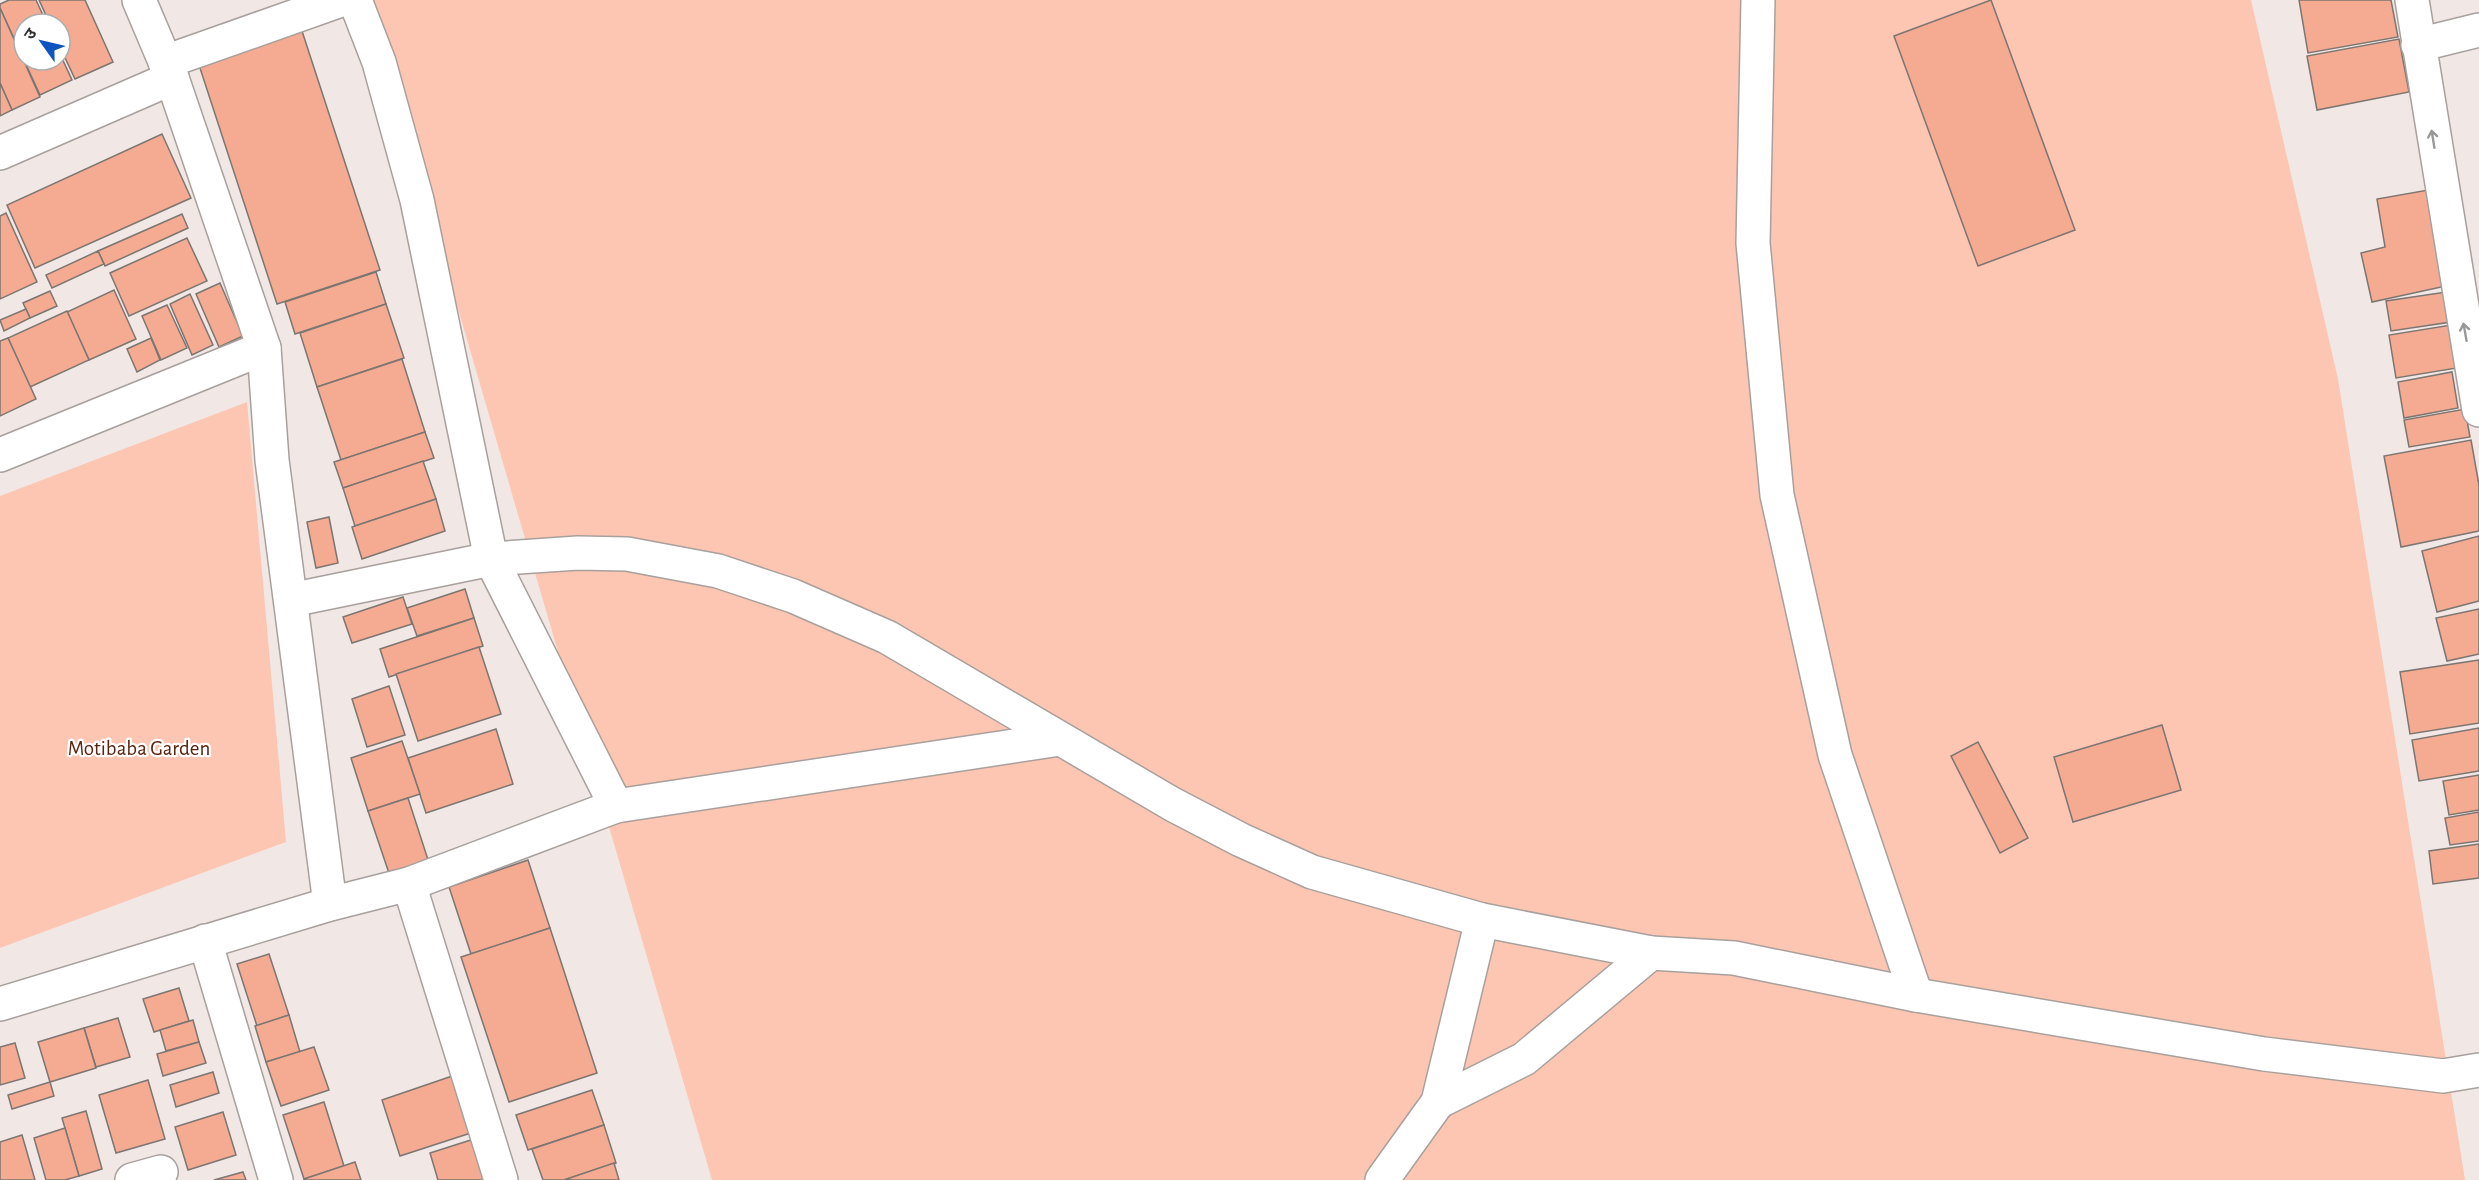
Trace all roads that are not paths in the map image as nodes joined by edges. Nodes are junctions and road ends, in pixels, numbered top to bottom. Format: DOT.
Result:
graph roads {
  1 [pos="139,0"];
  2 [pos="341,0"];
  3 [pos="355,0"];
  4 [pos="1758,0"];
  5 [pos="2412,0"];
  6 [pos="2479,30"];
  7 [pos="2418,45"];
  8 [pos="168,70"];
  9 [pos="0,153"];
  10 [pos="264,348"];
  11 [pos="2479,410"];
  12 [pos="0,455"];
  13 [pos="491,559"];
  14 [pos="291,600"];
  15 [pos="1060,738"];
  16 [pos="615,806"];
  17 [pos="409,884"];
  18 [pos="330,904"];
  19 [pos="1482,920"];
  20 [pos="205,940"];
  21 [pos="1651,952"];
  22 [pos="1916,995"];
  23 [pos="0,1004"];
  24 [pos="2479,1070"];
  25 [pos="1438,1102"];
  26 [pos="276,1180"];
  27 [pos="501,1180"];
  28 [pos="1382,1180"];
  1 -- 8 [label="street"];
  2 -- 8 [label="street"];
  3 -- 13 [label="street"];
  4 -- 22 [label="street"];
  5 -- 7 [label="street"];
  6 -- 7 [label="street"];
  11 -- 7 [label="street, one-way"];
  8 -- 9 [label="street"];
  8 -- 10 [label="street"];
  10 -- 12 [label="street"];
  10 -- 14 [label="street"];
  13 -- 14 [label="street"];
  13 -- 15 [label="street"];
  13 -- 16 [label="street"];
  14 -- 18 [label="street"];
  15 -- 16 [label="street"];
  15 -- 19 [label="street"];
  16 -- 17 [label="street"];
  17 -- 18 [label="street"];
  17 -- 27 [label="street"];
  18 -- 20 [label="street"];
  19 -- 21 [label="street"];
  19 -- 25 [label="street"];
  20 -- 23 [label="street"];
  20 -- 26 [label="street"];
  21 -- 22 [label="street"];
  21 -- 25 [label="street"];
  22 -- 24 [label="street"];
  25 -- 28 [label="street"];
}
